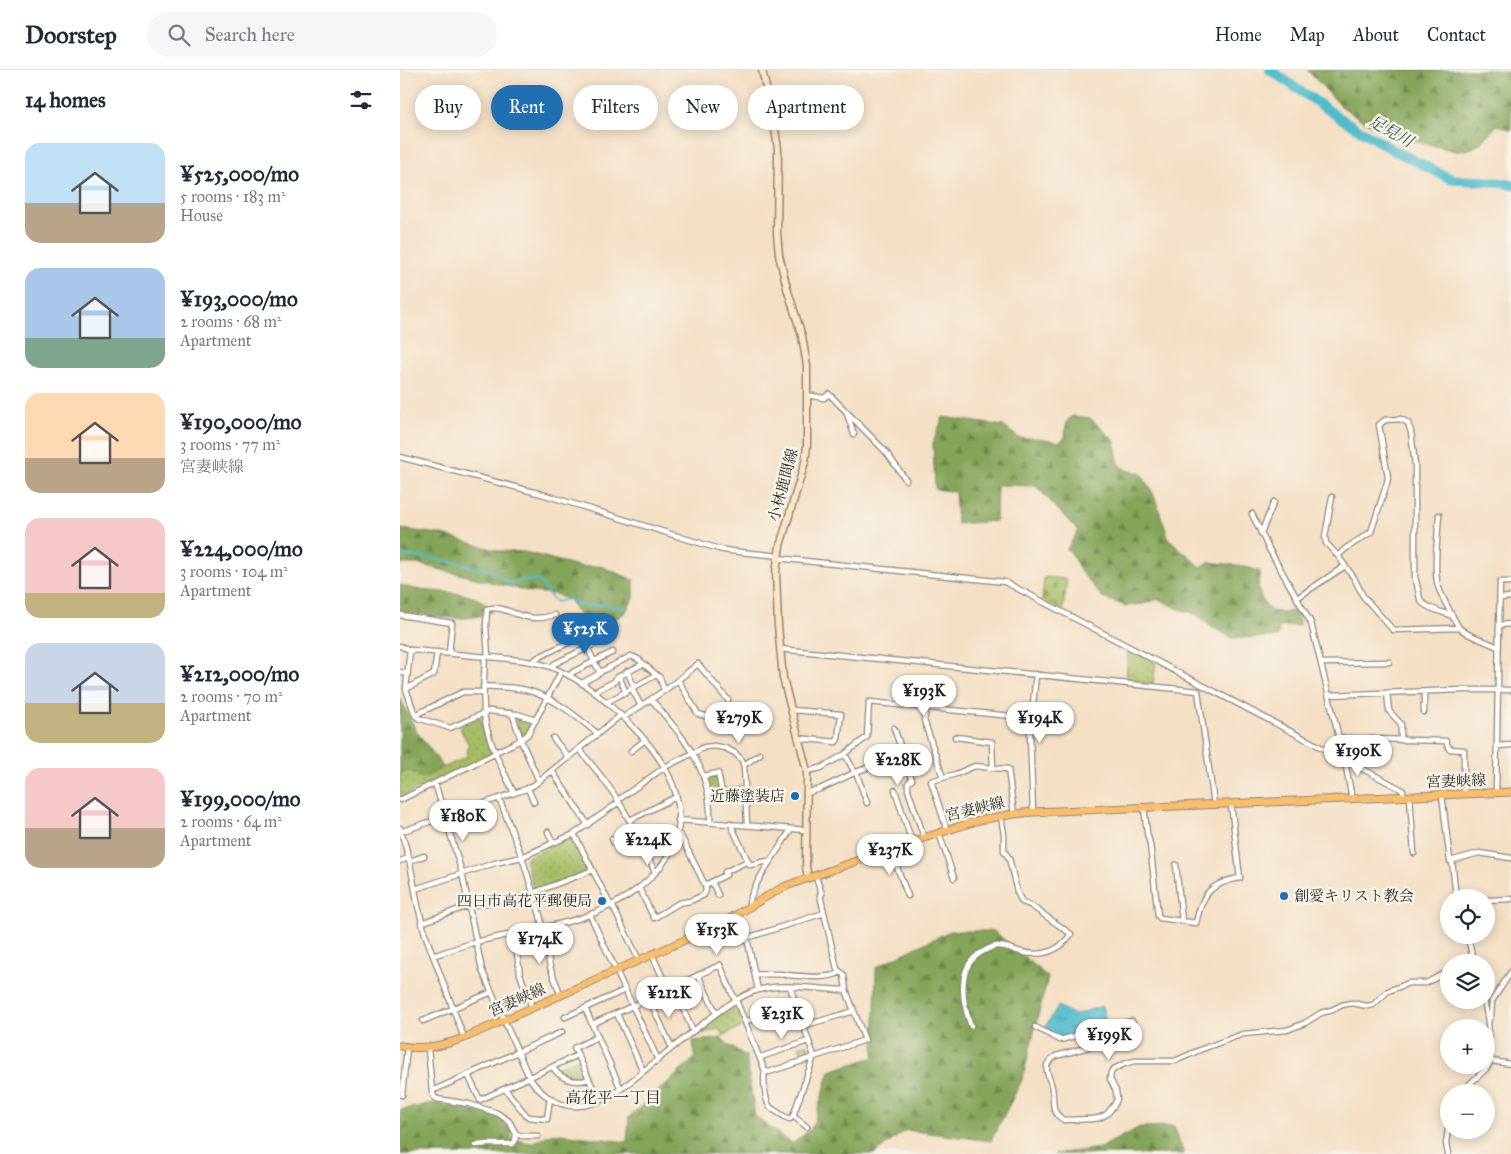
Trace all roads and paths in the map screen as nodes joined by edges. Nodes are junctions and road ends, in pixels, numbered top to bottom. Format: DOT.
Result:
graph roads {
  1 [pos="762,70"];
  2 [pos="807,395"];
  3 [pos="847,413"];
  4 [pos="854,434"];
  5 [pos="400,457"];
  6 [pos="906,480"];
  7 [pos="1332,497"];
  8 [pos="1274,502"];
  9 [pos="1252,514"];
  10 [pos="1439,515"];
  11 [pos="1262,533"];
  12 [pos="1338,556"];
  13 [pos="778,557"];
  14 [pos="1345,566"];
  15 [pos="1511,582"];
  16 [pos="1510,597"];
  17 [pos="1297,598"];
  18 [pos="1500,598"];
  19 [pos="400,615"];
  20 [pos="555,615"];
  21 [pos="1452,616"];
  22 [pos="1511,624"];
  23 [pos="1499,625"];
  24 [pos="1459,628"];
  25 [pos="584,635"];
  26 [pos="597,643"];
  27 [pos="566,644"];
  28 [pos="400,646"];
  29 [pos="1498,646"];
  30 [pos="587,647"];
  31 [pos="780,649"];
  32 [pos="410,650"];
  33 [pos="436,652"];
  34 [pos="613,652"];
  35 [pos="449,653"];
  36 [pos="572,655"];
  37 [pos="486,657"];
  38 [pos="594,661"];
  39 [pos="534,662"];
  40 [pos="1390,662"];
  41 [pos="1321,663"];
  42 [pos="643,664"];
  43 [pos="611,667"];
  44 [pos="553,668"];
  45 [pos="400,672"];
  46 [pos="561,672"];
  47 [pos="600,672"];
  48 [pos="628,672"];
  49 [pos="407,674"];
  50 [pos="1036,674"];
  51 [pos="656,675"];
  52 [pos="569,676"];
  53 [pos="617,677"];
  54 [pos="678,680"];
  55 [pos="1198,682"];
  56 [pos="582,683"];
  57 [pos="634,687"];
  58 [pos="406,689"];
  59 [pos="483,689"];
  60 [pos="664,690"];
  61 [pos="1498,690"];
  62 [pos="1511,690"];
  63 [pos="1198,691"];
  64 [pos="594,692"];
  65 [pos="626,692"];
  66 [pos="1424,692"];
  67 [pos="1387,693"];
  68 [pos="1329,695"];
  69 [pos="548,698"];
  70 [pos="651,699"];
  71 [pos="728,700"];
  72 [pos="607,702"];
  73 [pos="641,706"];
  74 [pos="927,708"];
  75 [pos="792,710"];
  76 [pos="1424,712"];
  77 [pos="484,713"];
  78 [pos="512,713"];
  79 [pos="415,715"];
  80 [pos="622,716"];
  81 [pos="1032,718"];
  82 [pos="536,720"];
  83 [pos="735,724"];
  84 [pos="894,728"];
  85 [pos="598,734"];
  86 [pos="553,738"];
  87 [pos="798,738"];
  88 [pos="955,738"];
  89 [pos="1338,738"];
  90 [pos="521,740"];
  91 [pos="645,740"];
  92 [pos="1401,740"];
  93 [pos="1511,745"];
  94 [pos="1497,746"];
  95 [pos="579,750"];
  96 [pos="631,751"];
  97 [pos="496,753"];
  98 [pos="693,753"];
  99 [pos="760,754"];
  100 [pos="845,754"];
  101 [pos="903,754"];
  102 [pos="569,758"];
  103 [pos="1344,760"];
  104 [pos="744,765"];
  105 [pos="665,767"];
  106 [pos="993,768"];
  107 [pos="552,771"];
  108 [pos="807,771"];
  109 [pos="856,773"];
  110 [pos="704,776"];
  111 [pos="943,778"];
  112 [pos="539,782"];
  113 [pos="435,783"];
  114 [pos="528,788"];
  115 [pos="746,789"];
  116 [pos="894,790"];
  117 [pos="1511,792"];
  118 [pos="514,793"];
  119 [pos="722,793"];
  120 [pos="806,793"];
  121 [pos="1496,793"];
  122 [pos="1464,794"];
  123 [pos="709,795"];
  124 [pos="1442,795"];
  125 [pos="676,797"];
  126 [pos="1407,797"];
  127 [pos="499,798"];
  128 [pos="1352,799"];
  129 [pos="400,800"];
  130 [pos="618,801"];
  131 [pos="534,802"];
  132 [pos="867,803"];
  133 [pos="1214,804"];
  134 [pos="1230,804"];
  135 [pos="1144,807"];
  136 [pos="472,808"];
  137 [pos="1033,812"];
  138 [pos="1014,814"];
  139 [pos="446,816"];
  140 [pos="1001,816"];
  141 [pos="630,820"];
  142 [pos="678,820"];
  143 [pos="710,822"];
  144 [pos="477,823"];
  145 [pos="730,823"];
  146 [pos="747,824"];
  147 [pos="588,825"];
  148 [pos="790,829"];
  149 [pos="400,830"];
  150 [pos="806,830"];
  151 [pos="947,830"];
  152 [pos="548,832"];
  153 [pos="939,833"];
  154 [pos="574,834"];
  155 [pos="677,834"];
  156 [pos="924,838"];
  157 [pos="912,842"];
  158 [pos="553,844"];
  159 [pos="890,849"];
  160 [pos="1414,853"];
  161 [pos="424,856"];
  162 [pos="522,857"];
  163 [pos="1511,858"];
  164 [pos="409,859"];
  165 [pos="768,860"];
  166 [pos="1452,860"];
  167 [pos="400,861"];
  168 [pos="748,861"];
  169 [pos="1176,865"];
  170 [pos="593,870"];
  171 [pos="656,872"];
  172 [pos="462,873"];
  173 [pos="811,877"];
  174 [pos="954,878"];
  175 [pos="712,882"];
  176 [pos="705,885"];
  177 [pos="639,888"];
  178 [pos="415,889"];
  179 [pos="1455,889"];
  180 [pos="533,894"];
  181 [pos="718,894"];
  182 [pos="908,896"];
  183 [pos="1511,899"];
  184 [pos="1495,900"];
  185 [pos="611,905"];
  186 [pos="468,906"];
  187 [pos="748,907"];
  188 [pos="824,913"];
  189 [pos="590,915"];
  190 [pos="737,915"];
  191 [pos="1182,921"];
  192 [pos="421,923"];
  193 [pos="543,928"];
  194 [pos="514,934"];
  195 [pos="747,938"];
  196 [pos="476,942"];
  197 [pos="652,954"];
  198 [pos="433,956"];
  199 [pos="639,960"];
  200 [pos="616,970"];
  201 [pos="840,972"];
  202 [pos="1511,972"];
  203 [pos="698,975"];
  204 [pos="755,975"];
  205 [pos="1440,976"];
  206 [pos="790,987"];
  207 [pos="671,989"];
  208 [pos="625,990"];
  209 [pos="758,990"];
  210 [pos="846,990"];
  211 [pos="492,992"];
  212 [pos="560,996"];
  213 [pos="649,999"];
  214 [pos="735,1000"];
  215 [pos="633,1006"];
  216 [pos="532,1008"];
  217 [pos="585,1008"];
  218 [pos="453,1009"];
  219 [pos="854,1011"];
  220 [pos="798,1012"];
  221 [pos="716,1013"];
  222 [pos="617,1014"];
  223 [pos="564,1017"];
  224 [pos="1489,1019"];
  225 [pos="423,1021"];
  226 [pos="504,1021"];
  227 [pos="745,1022"];
  228 [pos="592,1024"];
  229 [pos="803,1026"];
  230 [pos="971,1026"];
  231 [pos="1035,1027"];
  232 [pos="693,1031"];
  233 [pos="562,1032"];
  234 [pos="597,1037"];
  235 [pos="464,1038"];
  236 [pos="808,1041"];
  237 [pos="404,1047"];
  238 [pos="428,1048"];
  239 [pos="672,1048"];
  240 [pos="518,1052"];
  241 [pos="578,1056"];
  242 [pos="814,1056"];
  243 [pos="760,1057"];
  244 [pos="658,1060"];
  245 [pos="1495,1061"];
  246 [pos="1511,1064"];
  247 [pos="553,1067"];
  248 [pos="643,1071"];
  249 [pos="766,1071"];
  250 [pos="1480,1074"];
  251 [pos="468,1075"];
  252 [pos="529,1077"];
  253 [pos="589,1079"];
  254 [pos="1470,1084"];
  255 [pos="505,1089"];
  256 [pos="621,1089"];
  257 [pos="432,1091"];
  258 [pos="402,1095"];
  259 [pos="550,1098"];
  260 [pos="599,1101"];
  261 [pos="793,1116"];
  262 [pos="807,1127"];
  263 [pos="516,1134"];
  264 [pos="538,1136"];
  265 [pos="1447,1139"];
  266 [pos="476,1145"];
  267 [pos="1448,1154"];
  1 -- 2 [label="main road, 小林鹿間線"];
  2 -- 3 [label="street"];
  2 -- 13 [label="main road, 小林鹿間線"];
  3 -- 4 [label="street"];
  3 -- 6 [label="street"];
  5 -- 13 [label="street"];
  7 -- 12 [label="street"];
  8 -- 11 [label="street"];
  9 -- 11 [label="street"];
  10 -- 21 [label="street"];
  11 -- 17 [label="street"];
  12 -- 14 [label="street"];
  12 -- 21 [label="street"];
  13 -- 31 [label="main road, 小林鹿間線"];
  13 -- 55 [label="street"];
  14 -- 17 [label="street"];
  14 -- 24 [label="street"];
  15 -- 18 [label="street"];
  16 -- 18 [label="street"];
  17 -- 41 [label="street"];
  18 -- 23 [label="street"];
  19 -- 35 [label="street"];
  20 -- 37 [label="street"];
  21 -- 24 [label="street"];
  22 -- 23 [label="street"];
  23 -- 29 [label="street"];
  24 -- 29 [label="street"];
  25 -- 27 [label="street"];
  26 -- 30 [label="street"];
  27 -- 36 [label="street"];
  27 -- 39 [label="street"];
  28 -- 32 [label="street"];
  29 -- 61 [label="street"];
  30 -- 36 [label="street"];
  30 -- 38 [label="street"];
  31 -- 50 [label="street"];
  31 -- 75 [label="main road, 小林鹿間線"];
  32 -- 33 [label="street"];
  32 -- 49 [label="street"];
  33 -- 35 [label="street"];
  33 -- 58 [label="street"];
  34 -- 38 [label="street"];
  35 -- 37 [label="street"];
  36 -- 44 [label="street"];
  37 -- 39 [label="street"];
  37 -- 59 [label="street"];
  38 -- 47 [label="street"];
  38 -- 52 [label="street"];
  39 -- 44 [label="street"];
  40 -- 41 [label="street"];
  41 -- 68 [label="street"];
  42 -- 43 [label="street"];
  42 -- 48 [label="street"];
  42 -- 51 [label="street"];
  43 -- 47 [label="street"];
  43 -- 53 [label="street"];
  44 -- 46 [label="street"];
  45 -- 49 [label="street"];
  46 -- 52 [label="street"];
  46 -- 69 [label="street"];
  47 -- 56 [label="street"];
  48 -- 53 [label="street"];
  48 -- 57 [label="street"];
  49 -- 58 [label="street"];
  50 -- 63 [label="street"];
  50 -- 81 [label="street"];
  51 -- 57 [label="street"];
  51 -- 60 [label="street"];
  52 -- 56 [label="street"];
  53 -- 64 [label="street"];
  53 -- 65 [label="street"];
  54 -- 60 [label="street"];
  54 -- 71 [label="street"];
  54 -- 83 [label="street"];
  55 -- 63 [label="street"];
  55 -- 103 [label="street"];
  56 -- 64 [label="street"];
  57 -- 65 [label="street"];
  57 -- 73 [label="street"];
  58 -- 79 [label="street"];
  59 -- 69 [label="street"];
  59 -- 77 [label="street"];
  59 -- 79 [label="street"];
  60 -- 70 [label="street"];
  61 -- 62 [label="street"];
  61 -- 66 [label="street"];
  61 -- 94 [label="street"];
  63 -- 133 [label="street"];
  64 -- 72 [label="street"];
  65 -- 72 [label="street"];
  66 -- 67 [label="street"];
  66 -- 76 [label="street"];
  67 -- 68 [label="street"];
  67 -- 92 [label="street"];
  68 -- 89 [label="street"];
  69 -- 82 [label="street"];
  69 -- 85 [label="street"];
  70 -- 73 [label="street"];
  70 -- 98 [label="street"];
  72 -- 80 [label="street"];
  73 -- 80 [label="street"];
  74 -- 81 [label="street"];
  74 -- 100 [label="street"];
  74 -- 111 [label="street"];
  75 -- 87 [label="main road, 小林鹿間線"];
  75 -- 87 [label="street"];
  77 -- 78 [label="street"];
  77 -- 79 [label="street"];
  77 -- 97 [label="street"];
  78 -- 82 [label="street"];
  78 -- 90 [label="street"];
  80 -- 85 [label="street"];
  80 -- 91 [label="street"];
  81 -- 137 [label="street"];
  82 -- 90 [label="street"];
  84 -- 101 [label="street"];
  85 -- 95 [label="street"];
  86 -- 102 [label="street"];
  87 -- 108 [label="main road, 小林鹿間線"];
  88 -- 106 [label="street"];
  89 -- 92 [label="street"];
  89 -- 103 [label="street"];
  90 -- 97 [label="street"];
  90 -- 112 [label="street"];
  91 -- 96 [label="street"];
  91 -- 105 [label="street"];
  92 -- 122 [label="street"];
  93 -- 94 [label="street"];
  94 -- 121 [label="street"];
  95 -- 102 [label="street"];
  95 -- 130 [label="street"];
  97 -- 113 [label="street"];
  97 -- 118 [label="street"];
  98 -- 104 [label="street"];
  98 -- 105 [label="street"];
  98 -- 110 [label="street"];
  99 -- 104 [label="street"];
  100 -- 108 [label="street"];
  100 -- 109 [label="street"];
  101 -- 109 [label="street"];
  101 -- 156 [label="street"];
  102 -- 107 [label="street"];
  103 -- 126 [label="street"];
  103 -- 128 [label="street"];
  104 -- 115 [label="street"];
  105 -- 125 [label="street"];
  105 -- 130 [label="street"];
  106 -- 111 [label="street"];
  106 -- 138 [label="street"];
  107 -- 112 [label="street"];
  107 -- 147 [label="street"];
  108 -- 120 [label="main road, 小林鹿間線"];
  109 -- 120 [label="street"];
  109 -- 132 [label="street"];
  110 -- 119 [label="street"];
  110 -- 123 [label="street"];
  111 -- 151 [label="street"];
  112 -- 114 [label="street"];
  113 -- 129 [label="street"];
  113 -- 139 [label="street"];
  114 -- 118 [label="street"];
  114 -- 131 [label="street"];
  115 -- 119 [label="street"];
  115 -- 146 [label="street"];
  116 -- 157 [label="street"];
  117 -- 121 [label="main road, 宮妻峡線"];
  118 -- 127 [label="street"];
  119 -- 123 [label="street"];
  120 -- 150 [label="main road, 小林鹿間線"];
  121 -- 122 [label="main road, 宮妻峡線"];
  122 -- 124 [label="main road, 宮妻峡線"];
  123 -- 143 [label="street"];
  124 -- 126 [label="main road, 宮妻峡線"];
  124 -- 166 [label="street"];
  125 -- 141 [label="street"];
  125 -- 142 [label="street"];
  126 -- 128 [label="main road, 宮妻峡線"];
  126 -- 160 [label="street"];
  127 -- 136 [label="street"];
  127 -- 162 [label="street"];
  128 -- 134 [label="main road, 宮妻峡線"];
  130 -- 141 [label="street"];
  130 -- 147 [label="street"];
  133 -- 134 [label="main road, 宮妻峡線"];
  133 -- 135 [label="main road, 宮妻峡線"];
  134 -- 191 [label="street"];
  135 -- 137 [label="main road, 宮妻峡線"];
  135 -- 191 [label="street"];
  136 -- 139 [label="street"];
  136 -- 144 [label="street"];
  137 -- 138 [label="main road, 宮妻峡線"];
  138 -- 140 [label="main road, 宮妻峡線"];
  139 -- 149 [label="street"];
  139 -- 172 [label="street"];
  140 -- 151 [label="main road, 宮妻峡線"];
  140 -- 230 [label="street"];
  141 -- 171 [label="street"];
  142 -- 143 [label="street"];
  142 -- 155 [label="street"];
  143 -- 145 [label="street"];
  145 -- 146 [label="street"];
  145 -- 168 [label="street"];
  146 -- 148 [label="street"];
  147 -- 154 [label="street"];
  148 -- 150 [label="street"];
  148 -- 187 [label="street"];
  149 -- 164 [label="street"];
  150 -- 173 [label="main road, 小林鹿間線"];
  151 -- 153 [label="main road, 宮妻峡線"];
  152 -- 158 [label="street"];
  153 -- 156 [label="main road, 宮妻峡線"];
  153 -- 174 [label="street"];
  154 -- 158 [label="street"];
  154 -- 170 [label="street"];
  155 -- 171 [label="street"];
  155 -- 176 [label="street"];
  156 -- 157 [label="main road, 宮妻峡線"];
  157 -- 159 [label="main road, 宮妻峡線"];
  158 -- 162 [label="street"];
  159 -- 173 [label="main road, 宮妻峡線"];
  159 -- 182 [label="street"];
  161 -- 164 [label="street"];
  162 -- 172 [label="street"];
  162 -- 180 [label="street"];
  163 -- 166 [label="street"];
  164 -- 167 [label="street"];
  164 -- 178 [label="street"];
  165 -- 168 [label="street"];
  166 -- 179 [label="street"];
  168 -- 175 [label="street"];
  169 -- 191 [label="street"];
  170 -- 180 [label="street"];
  170 -- 185 [label="street"];
  171 -- 177 [label="street"];
  172 -- 178 [label="street"];
  172 -- 186 [label="street"];
  173 -- 187 [label="main road, 宮妻峡線"];
  173 -- 188 [label="street"];
  175 -- 176 [label="street"];
  175 -- 181 [label="street"];
  176 -- 177 [label="street"];
  177 -- 185 [label="street"];
  178 -- 192 [label="street"];
  180 -- 186 [label="street"];
  180 -- 193 [label="street"];
  183 -- 184 [label="street"];
  185 -- 189 [label="street"];
  185 -- 199 [label="street"];
  186 -- 192 [label="street"];
  186 -- 196 [label="street"];
  187 -- 190 [label="main road, 宮妻峡線"];
  188 -- 195 [label="street"];
  188 -- 201 [label="street"];
  189 -- 193 [label="street"];
  189 -- 200 [label="street"];
  190 -- 195 [label="street"];
  190 -- 197 [label="main road, 宮妻峡線"];
  192 -- 198 [label="street"];
  193 -- 194 [label="street"];
  193 -- 212 [label="street"];
  194 -- 196 [label="street"];
  194 -- 216 [label="street"];
  195 -- 204 [label="street"];
  196 -- 198 [label="street"];
  196 -- 211 [label="street"];
  197 -- 199 [label="main road, 宮妻峡線"];
  197 -- 207 [label="street"];
  198 -- 218 [label="street"];
  199 -- 200 [label="main road, 宮妻峡線"];
  200 -- 208 [label="street"];
  200 -- 212 [label="main road, 宮妻峡線"];
  201 -- 204 [label="street"];
  201 -- 210 [label="street"];
  202 -- 224 [label="street"];
  203 -- 207 [label="street"];
  203 -- 214 [label="street"];
  203 -- 221 [label="street"];
  204 -- 209 [label="street"];
  205 -- 231 [label="street"];
  206 -- 209 [label="street"];
  206 -- 210 [label="street"];
  206 -- 220 [label="street"];
  207 -- 213 [label="street"];
  207 -- 232 [label="street"];
  208 -- 215 [label="street"];
  208 -- 217 [label="street"];
  209 -- 214 [label="street"];
  210 -- 219 [label="street"];
  211 -- 218 [label="street"];
  211 -- 226 [label="street"];
  212 -- 216 [label="main road, 宮妻峡線"];
  213 -- 215 [label="street"];
  213 -- 239 [label="street"];
  214 -- 221 [label="street"];
  214 -- 227 [label="street"];
  215 -- 222 [label="street"];
  215 -- 244 [label="street"];
  216 -- 226 [label="main road, 宮妻峡線"];
  217 -- 223 [label="street"];
  217 -- 228 [label="street"];
  218 -- 225 [label="street"];
  218 -- 235 [label="street"];
  219 -- 229 [label="street"];
  219 -- 242 [label="street"];
  220 -- 227 [label="street"];
  220 -- 229 [label="street"];
  221 -- 232 [label="street"];
  222 -- 228 [label="street"];
  222 -- 248 [label="street"];
  226 -- 235 [label="main road, 宮妻峡線"];
  226 -- 240 [label="street"];
  227 -- 243 [label="street"];
  228 -- 234 [label="street"];
  229 -- 236 [label="street"];
  232 -- 239 [label="street"];
  233 -- 240 [label="street"];
  234 -- 241 [label="street"];
  234 -- 256 [label="street"];
  235 -- 238 [label="main road, 宮妻峡線"];
  236 -- 242 [label="street"];
  236 -- 243 [label="street"];
  237 -- 238 [label="main road, 宮妻峡線"];
  237 -- 258 [label="street"];
  238 -- 257 [label="street"];
  239 -- 244 [label="street"];
  240 -- 251 [label="street"];
  240 -- 252 [label="street"];
  241 -- 247 [label="street"];
  241 -- 253 [label="street"];
  242 -- 249 [label="street"];
  242 -- 261 [label="street"];
  243 -- 249 [label="street"];
  244 -- 248 [label="street"];
  245 -- 246 [label="street"];
  247 -- 252 [label="street"];
  247 -- 253 [label="street"];
  248 -- 256 [label="street"];
  249 -- 261 [label="street"];
  250 -- 254 [label="street"];
  251 -- 255 [label="street"];
  251 -- 257 [label="street"];
  252 -- 255 [label="street"];
  252 -- 259 [label="street"];
  253 -- 260 [label="street"];
  255 -- 259 [label="street"];
  256 -- 260 [label="street"];
  257 -- 263 [label="street"];
  259 -- 260 [label="street"];
  261 -- 262 [label="street"];
  263 -- 264 [label="street"];
  263 -- 266 [label="street"];
  265 -- 267 [label="street"];
}
